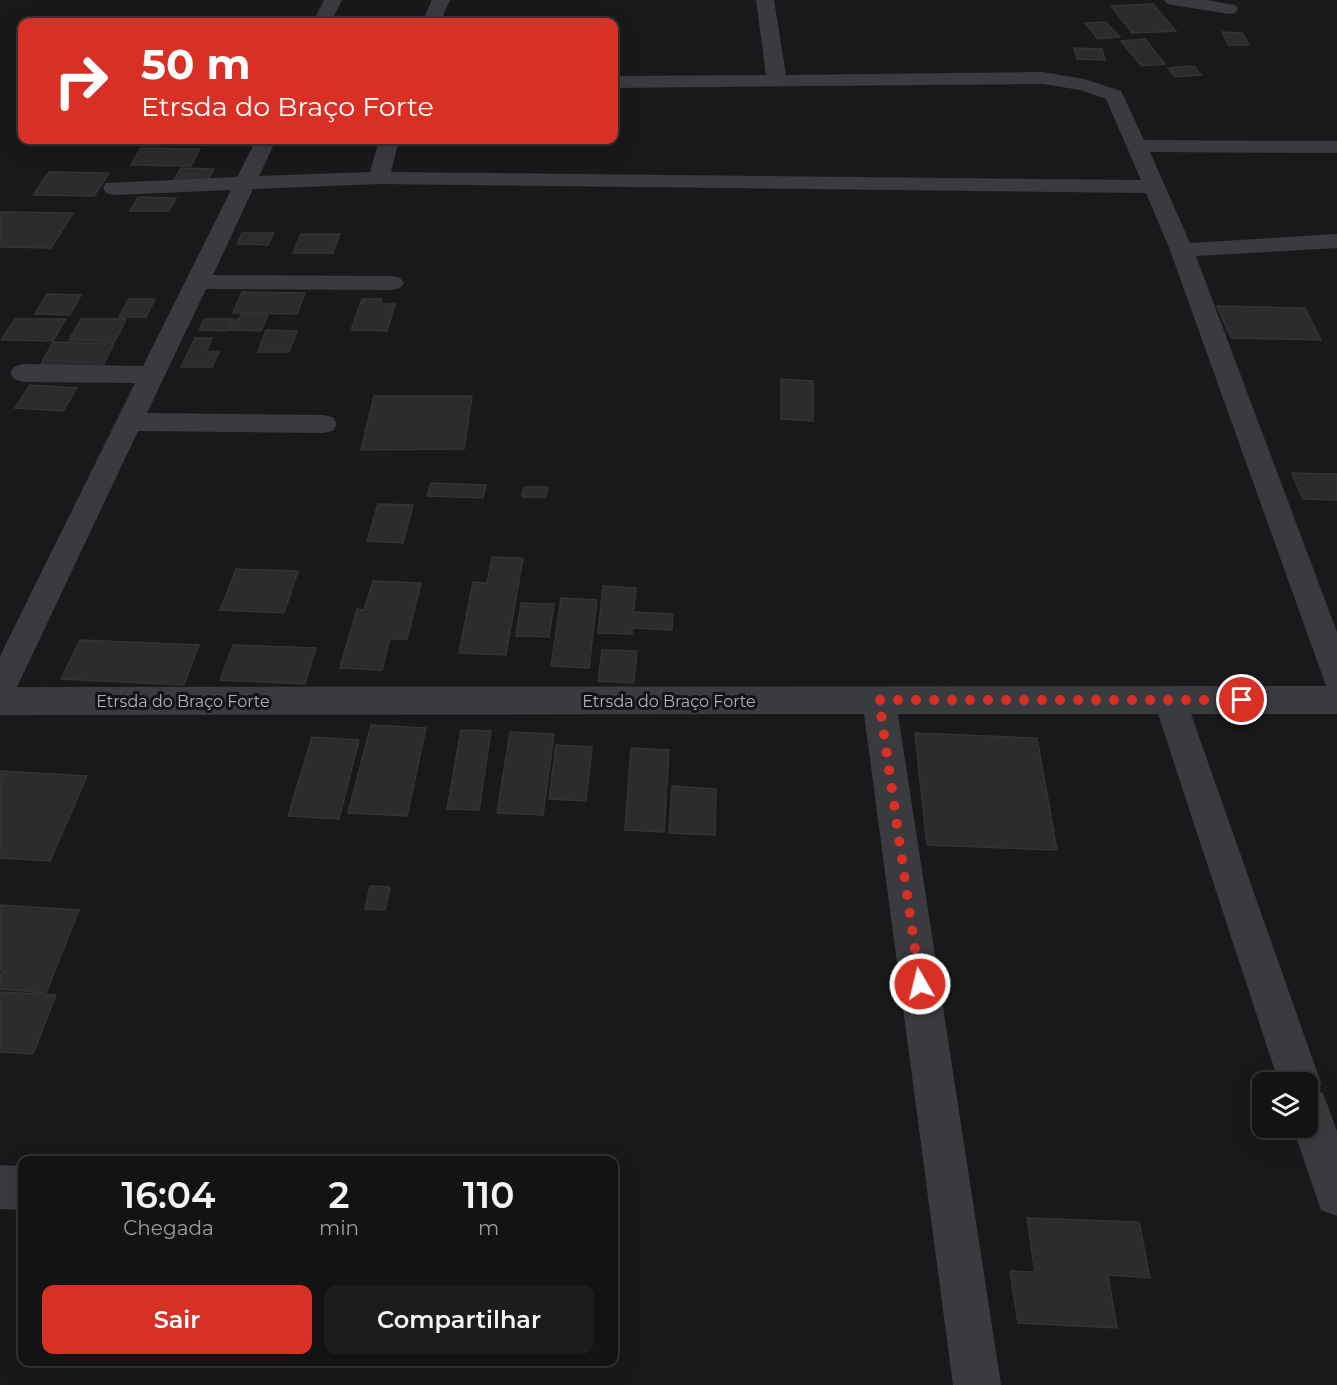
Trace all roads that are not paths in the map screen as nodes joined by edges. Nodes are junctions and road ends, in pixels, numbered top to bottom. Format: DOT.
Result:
graph roads {
  1 [pos="334,0"];
  2 [pos="441,0"];
  3 [pos="765,0"];
  4 [pos="1173,0"];
  5 [pos="1229,9"];
  6 [pos="324,18"];
  7 [pos="433,18"];
  8 [pos="777,81"];
  9 [pos="618,82"];
  10 [pos="264,144"];
  11 [pos="388,144"];
  12 [pos="1136,146"];
  13 [pos="1337,147"];
  14 [pos="378,178"];
  15 [pos="245,183"];
  16 [pos="1154,187"];
  17 [pos="114,188"];
  18 [pos="1337,241"];
  19 [pos="1182,250"];
  20 [pos="197,282"];
  21 [pos="392,283"];
  22 [pos="23,373"];
  23 [pos="152,375"];
  24 [pos="129,422"];
  25 [pos="322,424"];
  26 [pos="1337,676"];
  27 [pos="0,689"];
  28 [pos="879,700"];
  29 [pos="1337,700"];
  30 [pos="0,701"];
  31 [pos="1170,701"];
  32 [pos="1296,1072"];
  33 [pos="1318,1138"];
  34 [pos="0,1188"];
  35 [pos="18,1188"];
  36 [pos="1337,1194"];
  37 [pos="977,1385"];
  1 -- 6 [label="street"];
  2 -- 7 [label="street"];
  3 -- 8 [label="street"];
  4 -- 5 [label="street"];
  8 -- 9 [label="street"];
  8 -- 12 [label="street"];
  10 -- 15 [label="street"];
  11 -- 14 [label="street"];
  12 -- 13 [label="street"];
  12 -- 16 [label="street"];
  14 -- 15 [label="street"];
  14 -- 16 [label="street"];
  15 -- 17 [label="street"];
  15 -- 20 [label="street"];
  16 -- 19 [label="street"];
  18 -- 19 [label="street"];
  19 -- 26 [label="street"];
  20 -- 21 [label="street"];
  20 -- 23 [label="street"];
  22 -- 23 [label="street"];
  23 -- 24 [label="street"];
  24 -- 25 [label="street"];
  24 -- 27 [label="street"];
  28 -- 30 [label="street, Etrsda do Braço Forte"];
  28 -- 31 [label="street, Etrsda do Braço Forte"];
  28 -- 37 [label="street"];
  29 -- 31 [label="street, Etrsda do Braço Forte"];
  31 -- 32 [label="street"];
  33 -- 36 [label="street"];
  34 -- 35 [label="street"];
}
